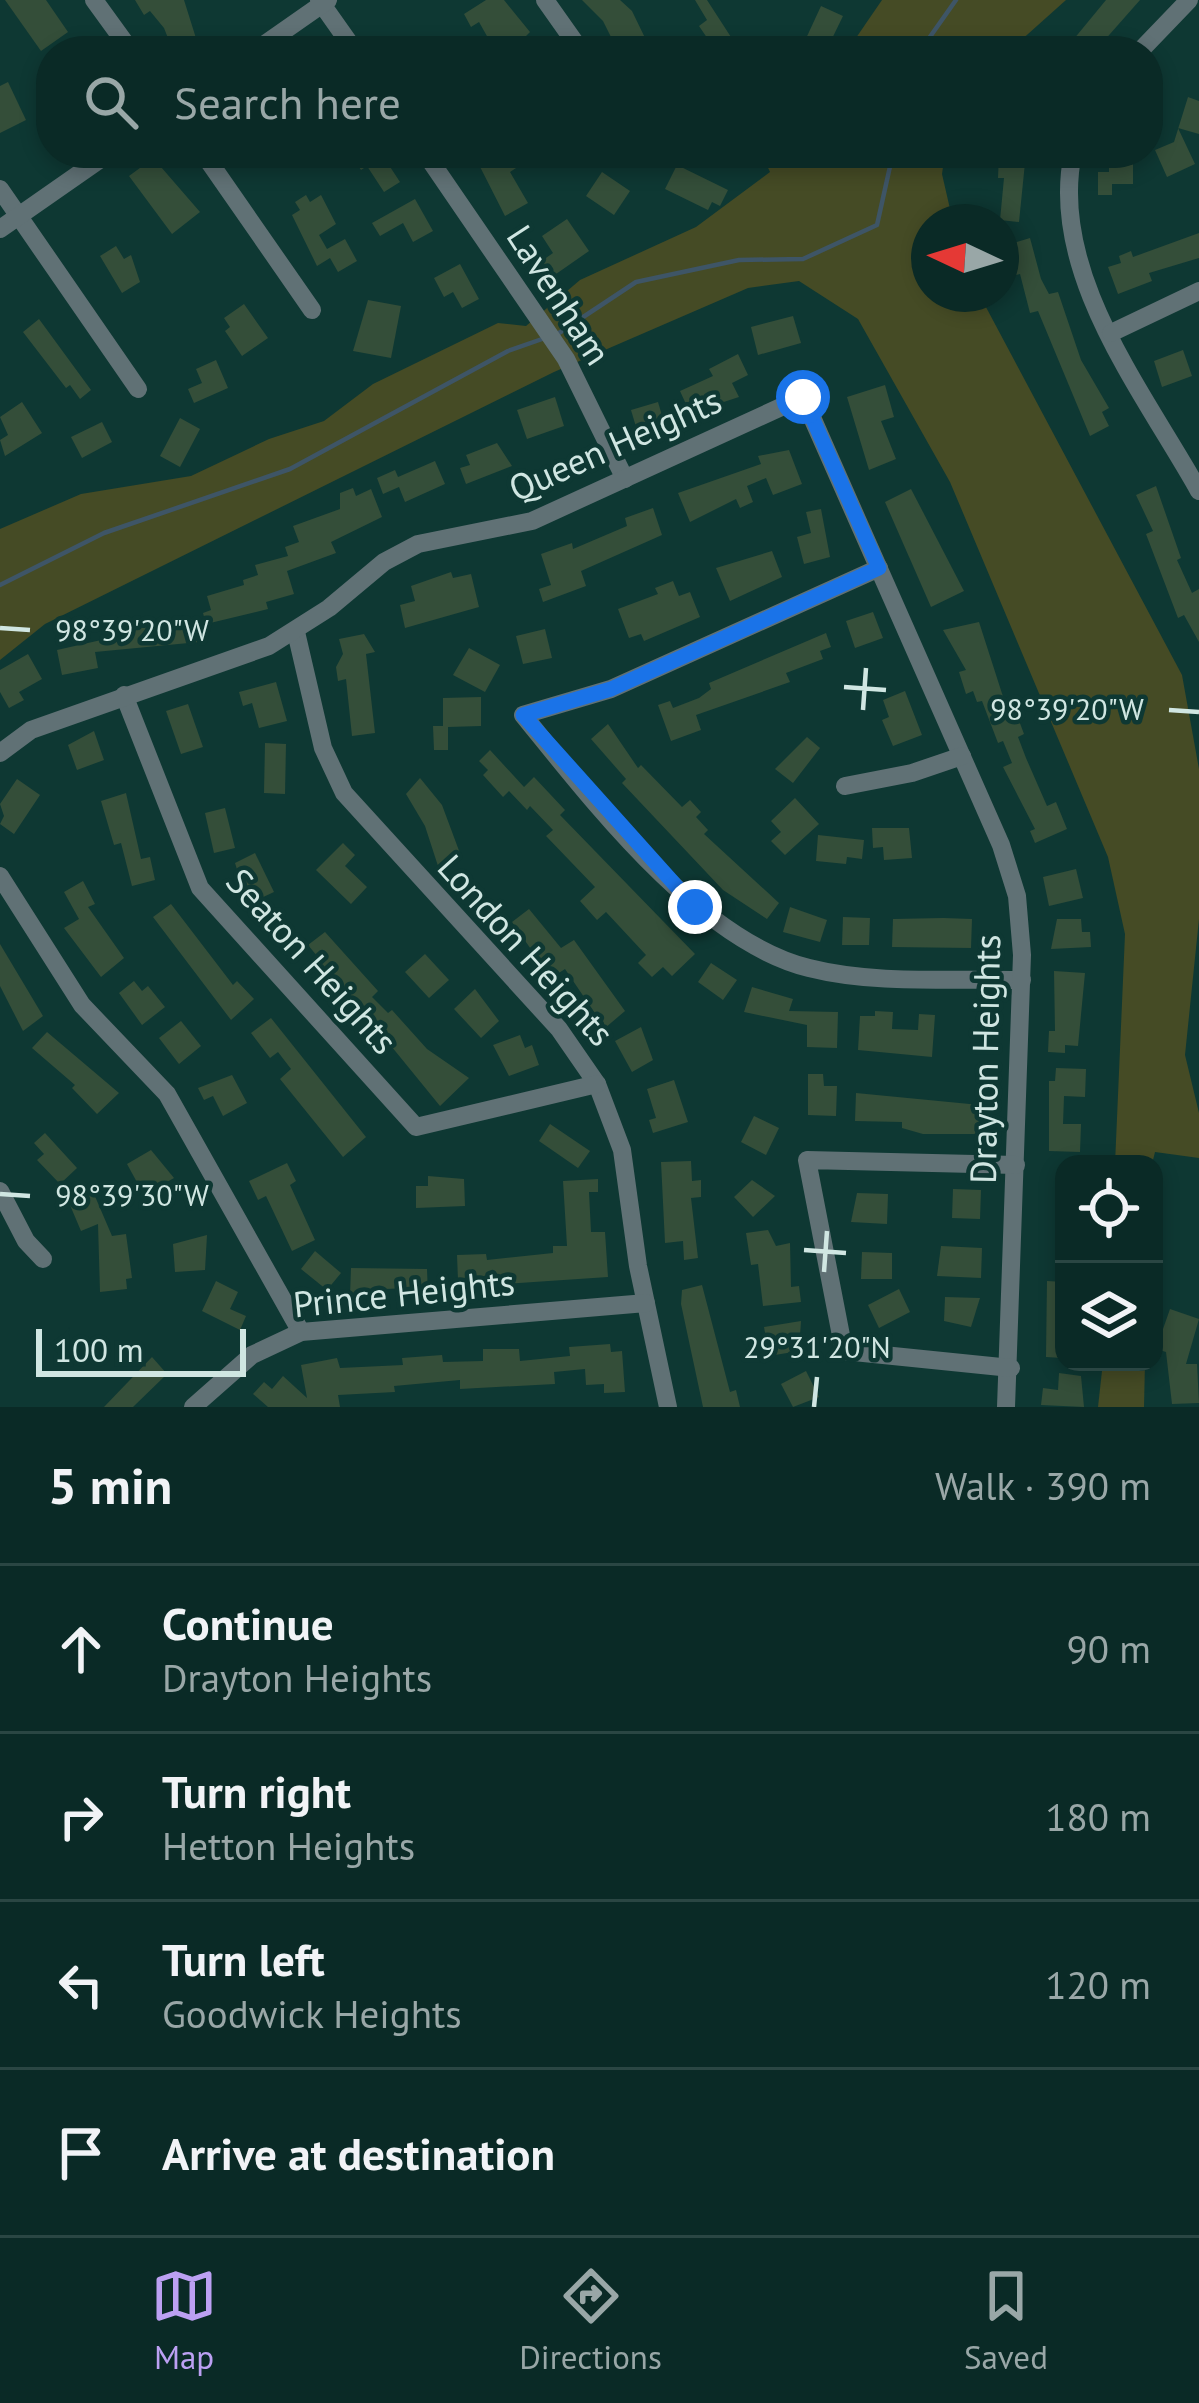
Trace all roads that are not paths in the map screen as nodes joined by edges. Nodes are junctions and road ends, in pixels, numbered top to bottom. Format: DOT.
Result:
graph roads {
  1 [pos="94,0"];
  2 [pos="545,0"];
  3 [pos="1189,0"];
  4 [pos="323,1"];
  5 [pos="120,36"];
  6 [pos="275,36"];
  7 [pos="345,36"];
  8 [pos="570,36"];
  9 [pos="1154,36"];
  10 [pos="88,168"];
  11 [pos="213,168"];
  12 [pos="435,168"];
  13 [pos="1071,168"];
  14 [pos="0,189"];
  15 [pos="19,216"];
  16 [pos="0,229"];
  17 [pos="1199,292"];
  18 [pos="311,310"];
  19 [pos="1111,333"];
  20 [pos="138,389"];
  21 [pos="803,397"];
  22 [pos="625,479"];
  23 [pos="1199,491"];
  24 [pos="879,568"];
  25 [pos="296,632"];
  26 [pos="124,695"];
  27 [pos="0,753"];
  28 [pos="962,756"];
  29 [pos="845,786"];
  30 [pos="0,876"];
  31 [pos="1022,980"];
  32 [pos="597,1084"];
  33 [pos="1016,1166"];
  34 [pos="0,1191"];
  35 [pos="43,1259"];
  36 [pos="646,1304"];
  37 [pos="301,1332"];
  38 [pos="1011,1368"];
  39 [pos="193,1407"];
  40 [pos="668,1407"];
  41 [pos="1006,1407"];
  1 -- 5 [label="street"];
  2 -- 8 [label="street"];
  3 -- 9 [label="street"];
  4 -- 6 [label="street"];
  4 -- 7 [label="street"];
  10 -- 15 [label="street"];
  11 -- 18 [label="street"];
  12 -- 22 [label="street, Lavenham"];
  13 -- 19 [label="street"];
  14 -- 15 [label="street"];
  15 -- 16 [label="street"];
  15 -- 20 [label="street"];
  17 -- 19 [label="street"];
  19 -- 23 [label="street"];
  21 -- 22 [label="street, Queen Heights"];
  21 -- 24 [label="street, Drayton Heights"];
  22 -- 25 [label="street, Queen Heights"];
  24 -- 28 [label="street, Drayton Heights"];
  24 -- 31 [label="street"];
  25 -- 26 [label="street, Queen Heights"];
  25 -- 32 [label="street, London Heights"];
  26 -- 27 [label="street, Queen Heights"];
  26 -- 32 [label="street, Seaton Heights"];
  28 -- 29 [label="street"];
  28 -- 31 [label="street, Drayton Heights"];
  30 -- 37 [label="street"];
  31 -- 33 [label="street, Drayton Heights"];
  32 -- 36 [label="street, London Heights"];
  33 -- 38 [label="street, Drayton Heights"];
  33 -- 38 [label="street"];
  34 -- 35 [label="street"];
  36 -- 37 [label="street, Prince Heights"];
  36 -- 40 [label="street, London Heights"];
  37 -- 39 [label="street, Prince Heights"];
  38 -- 41 [label="street, Drayton Heights"];
}
